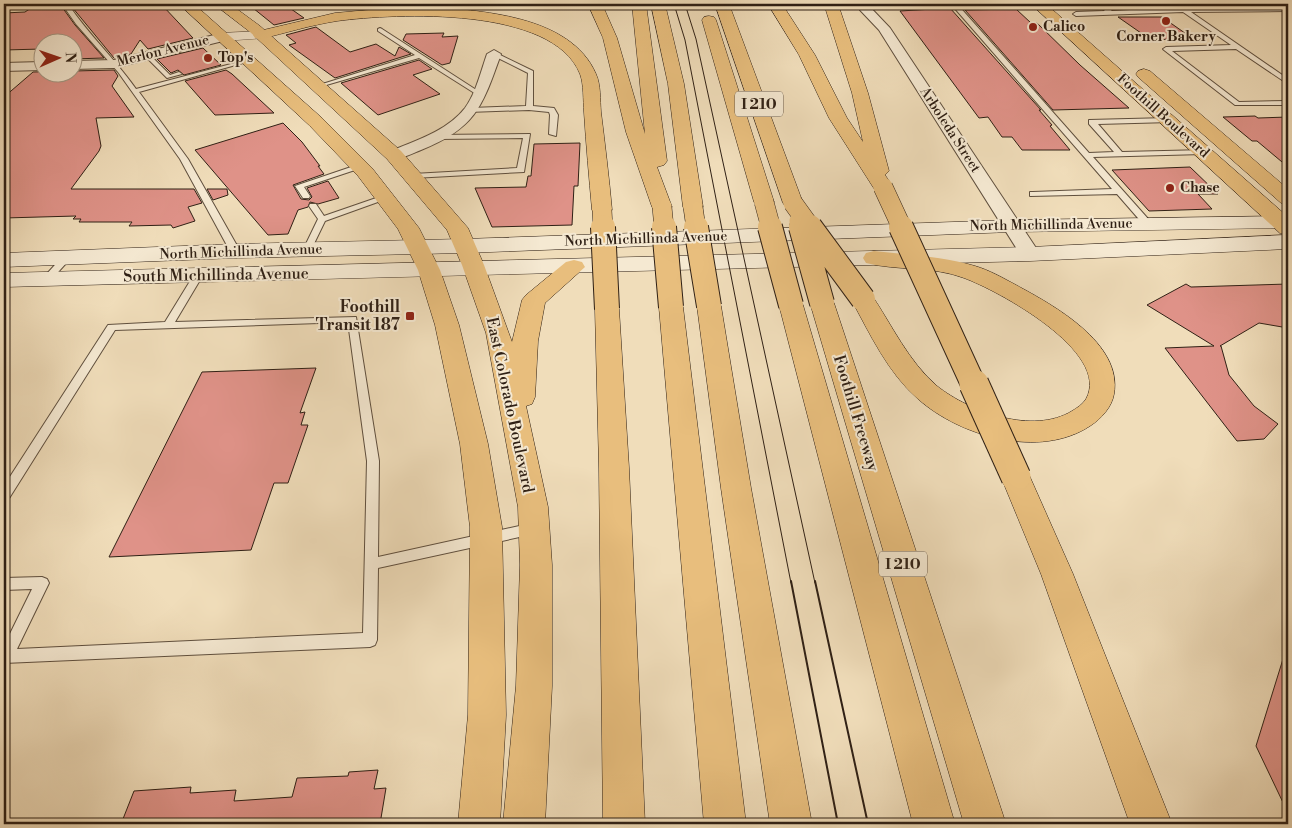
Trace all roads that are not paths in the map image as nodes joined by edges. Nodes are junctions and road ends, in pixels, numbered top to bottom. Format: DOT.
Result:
graph roads {
  1 [pos="65,4"];
  2 [pos="186,4"];
  3 [pos="221,4"];
  4 [pos="376,4"];
  5 [pos="595,4"];
  6 [pos="639,4"];
  7 [pos="658,4"];
  8 [pos="703,4"];
  9 [pos="722,4"];
  10 [pos="775,4"];
  11 [pos="831,4"];
  12 [pos="954,4"];
  13 [pos="1038,4"];
  14 [pos="1100,4"];
  15 [pos="1134,4"];
  16 [pos="1173,4"];
  17 [pos="864,7"];
  18 [pos="1288,8"];
  19 [pos="1070,9"];
  20 [pos="1186,10"];
  21 [pos="1146,13"];
  22 [pos="1112,14"];
  23 [pos="1090,27"];
  24 [pos="380,30"];
  25 [pos="258,32"];
  26 [pos="222,36"];
  27 [pos="1238,47"];
  28 [pos="494,54"];
  29 [pos="148,56"];
  30 [pos="419,56"];
  31 [pos="248,60"];
  32 [pos="114,64"];
  33 [pos="82,65"];
  34 [pos="1134,65"];
  35 [pos="32,66"];
  36 [pos="224,66"];
  37 [pos="4,67"];
  38 [pos="1288,82"];
  39 [pos="318,87"];
  40 [pos="135,91"];
  41 [pos="478,93"];
  42 [pos="1288,103"];
  43 [pos="529,108"];
  44 [pos="471,110"];
  45 [pos="1168,120"];
  46 [pos="553,134"];
  47 [pos="437,137"];
  48 [pos="1203,152"];
  49 [pos="1120,154"];
  50 [pos="394,155"];
  51 [pos="1088,156"];
  52 [pos="360,167"];
  53 [pos="413,176"];
  54 [pos="882,187"];
  55 [pos="1119,190"];
  56 [pos="1033,194"];
  57 [pos="306,196"];
  58 [pos="385,198"];
  59 [pos="1288,199"];
  60 [pos="793,203"];
  61 [pos="313,206"];
  62 [pos="662,207"];
  63 [pos="322,219"];
  64 [pos="1147,223"];
  65 [pos="1011,226"];
  66 [pos="1286,228"];
  67 [pos="464,246"];
  68 [pos="307,250"];
  69 [pos="235,251"];
  70 [pos="1030,254"];
  71 [pos="66,258"];
  72 [pos="874,258"];
  73 [pos="424,259"];
  74 [pos="4,260"];
  75 [pos="574,267"];
  76 [pos="474,269"];
  77 [pos="198,275"];
  78 [pos="47,279"];
  79 [pos="4,280"];
  80 [pos="807,304"];
  81 [pos="168,325"];
  82 [pos="519,431"];
  83 [pos="4,496"];
  84 [pos="534,529"];
  85 [pos="486,539"];
  86 [pos="371,564"];
  87 [pos="4,584"];
  88 [pos="479,824"];
  89 [pos="524,824"];
  90 [pos="624,824"];
  91 [pos="725,824"];
  92 [pos="791,824"];
  93 [pos="934,824"];
  94 [pos="985,824"];
  95 [pos="1151,824"];
  1 -- 32 [label="lane"];
  2 -- 26 [label="main road"];
  3 -- 25 [label="main road, East Colorado Boulevard"];
  4 -- 25 [label="main road"];
  5 -- 62 [label="main road"];
  6 -- 62 [label="main road"];
  7 -- 92 [label="main road, bridge"];
  8 -- 80 [label="main road, bridge"];
  9 -- 60 [label="main road, Foothill Freeway / I 210"];
  10 -- 54 [label="main road"];
  11 -- 54 [label="main road"];
  12 -- 51 [label="lane"];
  13 -- 45 [label="main road, Foothill Boulevard"];
  14 -- 22 [label="lane"];
  15 -- 21 [label="lane"];
  16 -- 20 [label="lane"];
  17 -- 65 [label="street, Arboleda Street"];
  18 -- 20 [label="lane"];
  19 -- 22 [label="lane"];
  19 -- 23 [label="main road"];
  20 -- 21 [label="lane"];
  20 -- 27 [label="lane"];
  21 -- 22 [label="lane"];
  24 -- 30 [label="lane"];
  25 -- 26 [label="main road, Merlon Avenue"];
  25 -- 39 [label="main road, East Colorado Boulevard"];
  25 -- 90 [label="main road, bridge"];
  26 -- 29 [label="street, Merlon Avenue"];
  26 -- 31 [label="main road"];
  27 -- 38 [label="lane"];
  27 -- 42 [label="lane"];
  28 -- 41 [label="street"];
  28 -- 43 [label="lane"];
  29 -- 32 [label="street, Merlon Avenue"];
  29 -- 36 [label="lane"];
  30 -- 39 [label="lane"];
  30 -- 41 [label="lane"];
  31 -- 36 [label="lane"];
  31 -- 52 [label="main road"];
  32 -- 33 [label="street, Merlon Avenue"];
  32 -- 40 [label="lane"];
  34 -- 59 [label="main road, Foothill Boulevard"];
  35 -- 37 [label="street"];
  36 -- 40 [label="lane"];
  39 -- 50 [label="main road, East Colorado Boulevard"];
  40 -- 69 [label="lane"];
  41 -- 44 [label="street"];
  43 -- 44 [label="lane"];
  43 -- 46 [label="lane"];
  44 -- 47 [label="street"];
  45 -- 48 [label="main road, Foothill Boulevard"];
  45 -- 49 [label="lane"];
  47 -- 50 [label="street"];
  47 -- 53 [label="lane"];
  48 -- 49 [label="lane"];
  48 -- 66 [label="main road, Foothill Boulevard"];
  49 -- 51 [label="lane"];
  50 -- 53 [label="main road, East Colorado Boulevard"];
  51 -- 55 [label="lane"];
  52 -- 57 [label="lane"];
  52 -- 58 [label="main road"];
  53 -- 67 [label="main road, East Colorado Boulevard"];
  54 -- 95 [label="main road, bridge"];
  55 -- 56 [label="lane"];
  55 -- 64 [label="lane"];
  58 -- 63 [label="lane"];
  58 -- 73 [label="main road"];
  60 -- 72 [label="main road, bridge"];
  60 -- 80 [label="main road, Foothill Freeway / I 210, bridge"];
  61 -- 63 [label="lane"];
  62 -- 91 [label="main road, bridge"];
  63 -- 68 [label="lane"];
  64 -- 65 [label="main road, North Michillinda Avenue"];
  64 -- 66 [label="main road, North Michillinda Avenue"];
  65 -- 67 [label="main road, North Michillinda Avenue"];
  65 -- 70 [label="street, Arboleda Street"];
  66 -- 70 [label="main road, North Michillinda Avenue"];
  67 -- 73 [label="main road, North Michillinda Avenue"];
  67 -- 76 [label="main road, East Colorado Boulevard"];
  68 -- 69 [label="main road, North Michillinda Avenue"];
  68 -- 73 [label="main road, North Michillinda Avenue"];
  69 -- 71 [label="main road, North Michillinda Avenue"];
  70 -- 72 [label="main road, North Michillinda Avenue"];
  71 -- 74 [label="main road, North Michillinda Avenue"];
  71 -- 78 [label="lane"];
  72 -- 75 [label="main road, North Michillinda Avenue"];
  73 -- 76 [label="main road, North Michillinda Avenue"];
  73 -- 77 [label="main road, South Michillinda Avenue"];
  73 -- 85 [label="main road"];
  75 -- 76 [label="main road, North Michillinda Avenue"];
  75 -- 82 [label="main road"];
  76 -- 82 [label="main road, East Colorado Boulevard"];
  77 -- 78 [label="main road, South Michillinda Avenue"];
  77 -- 81 [label="lane"];
  78 -- 79 [label="main road, South Michillinda Avenue"];
  80 -- 93 [label="main road"];
  80 -- 94 [label="main road, Foothill Freeway / I 210"];
  81 -- 83 [label="lane"];
  81 -- 86 [label="lane"];
  82 -- 84 [label="main road, East Colorado Boulevard"];
  84 -- 85 [label="lane"];
  84 -- 89 [label="main road, East Colorado Boulevard"];
  85 -- 86 [label="lane"];
  85 -- 88 [label="main road"];
  86 -- 87 [label="lane"];
}
